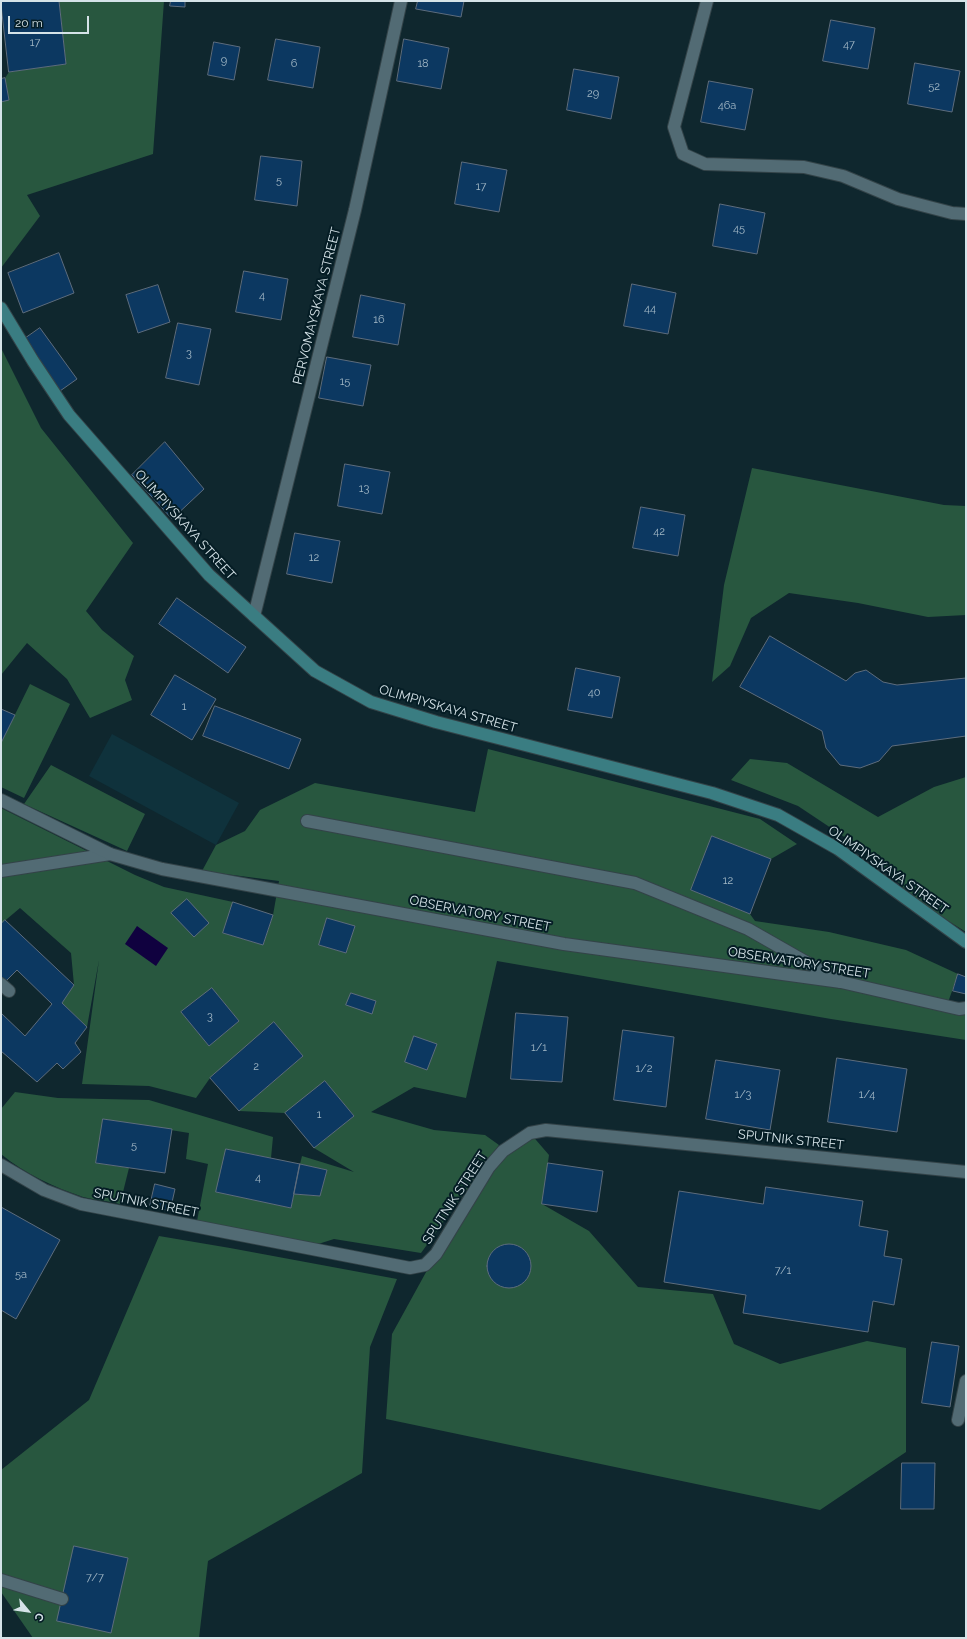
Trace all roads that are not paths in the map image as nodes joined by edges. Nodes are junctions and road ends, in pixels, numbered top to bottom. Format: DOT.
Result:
graph roads {
  1 [pos="401,1"];
  2 [pos="707,1"];
  3 [pos="966,214"];
  4 [pos="1,308"];
  5 [pos="254,616"];
  6 [pos="1,800"];
  7 [pos="307,821"];
  8 [pos="110,854"];
  9 [pos="1,871"];
  10 [pos="966,942"];
  11 [pos="841,982"];
  12 [pos="966,1008"];
  13 [pos="1,1165"];
  14 [pos="966,1172"];
  15 [pos="966,1381"];
  16 [pos="958,1420"];
  17 [pos="1,1580"];
  18 [pos="62,1599"];
  1 -- 5 [label="street, PERVOMAYSKAYA STREET"];
  2 -- 3 [label="street"];
  4 -- 5 [label="street, OLIMPIYSKAYA STREET"];
  5 -- 10 [label="street, OLIMPIYSKAYA STREET"];
  6 -- 8 [label="street, OBSERVATORY STREET"];
  7 -- 11 [label="street"];
  8 -- 9 [label="street"];
  8 -- 11 [label="street, OBSERVATORY STREET"];
  11 -- 12 [label="street, OBSERVATORY STREET"];
  13 -- 14 [label="street, SPUTNIK STREET"];
  15 -- 16 [label="street"];
  17 -- 18 [label="street"];
}
